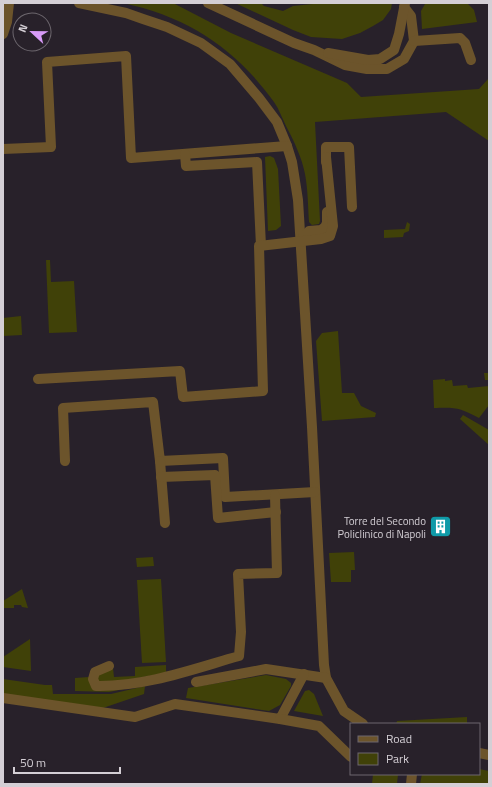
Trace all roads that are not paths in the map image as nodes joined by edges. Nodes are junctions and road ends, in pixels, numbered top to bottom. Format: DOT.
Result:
graph roads {
  1 [pos="8,3"];
  2 [pos="79,3"];
  3 [pos="208,3"];
  4 [pos="404,5"];
  5 [pos="3,34"];
  6 [pos="414,41"];
  7 [pos="314,50"];
  8 [pos="471,60"];
  9 [pos="287,146"];
  10 [pos="3,149"];
  11 [pos="185,154"];
  12 [pos="326,157"];
  13 [pos="352,207"];
  14 [pos="299,226"];
  15 [pos="309,231"];
  16 [pos="300,241"];
  17 [pos="261,246"];
  18 [pos="38,379"];
  19 [pos="65,461"];
  20 [pos="160,461"];
  21 [pos="162,477"];
  22 [pos="315,492"];
  23 [pos="275,494"];
  24 [pos="276,512"];
  25 [pos="165,523"];
  26 [pos="109,666"];
  27 [pos="304,674"];
  28 [pos="326,678"];
  29 [pos="196,682"];
  30 [pos="3,698"];
  31 [pos="280,719"];
  32 [pos="362,723"];
  33 [pos="350,756"];
  1 -- 5 [label="lane"];
  2 -- 9 [label="lane"];
  3 -- 7 [label="lane"];
  4 -- 6 [label="lane"];
  4 -- 7 [label="lane"];
  6 -- 7 [label="lane"];
  6 -- 8 [label="lane"];
  9 -- 11 [label="lane"];
  9 -- 14 [label="lane"];
  10 -- 11 [label="lane"];
  11 -- 17 [label="lane"];
  12 -- 13 [label="lane"];
  12 -- 15 [label="lane"];
  12 -- 16 [label="lane"];
  14 -- 15 [label="lane"];
  14 -- 16 [label="lane"];
  15 -- 16 [label="lane"];
  16 -- 17 [label="lane"];
  16 -- 22 [label="lane"];
  17 -- 18 [label="lane"];
  19 -- 20 [label="lane"];
  20 -- 21 [label="lane"];
  20 -- 23 [label="lane"];
  21 -- 24 [label="lane"];
  21 -- 25 [label="lane"];
  22 -- 23 [label="lane"];
  22 -- 28 [label="lane"];
  23 -- 24 [label="lane"];
  24 -- 26 [label="lane"];
  27 -- 28 [label="lane"];
  27 -- 29 [label="lane"];
  27 -- 31 [label="lane"];
  28 -- 32 [label="lane"];
  30 -- 31 [label="lane"];
  31 -- 33 [label="lane"];
}
